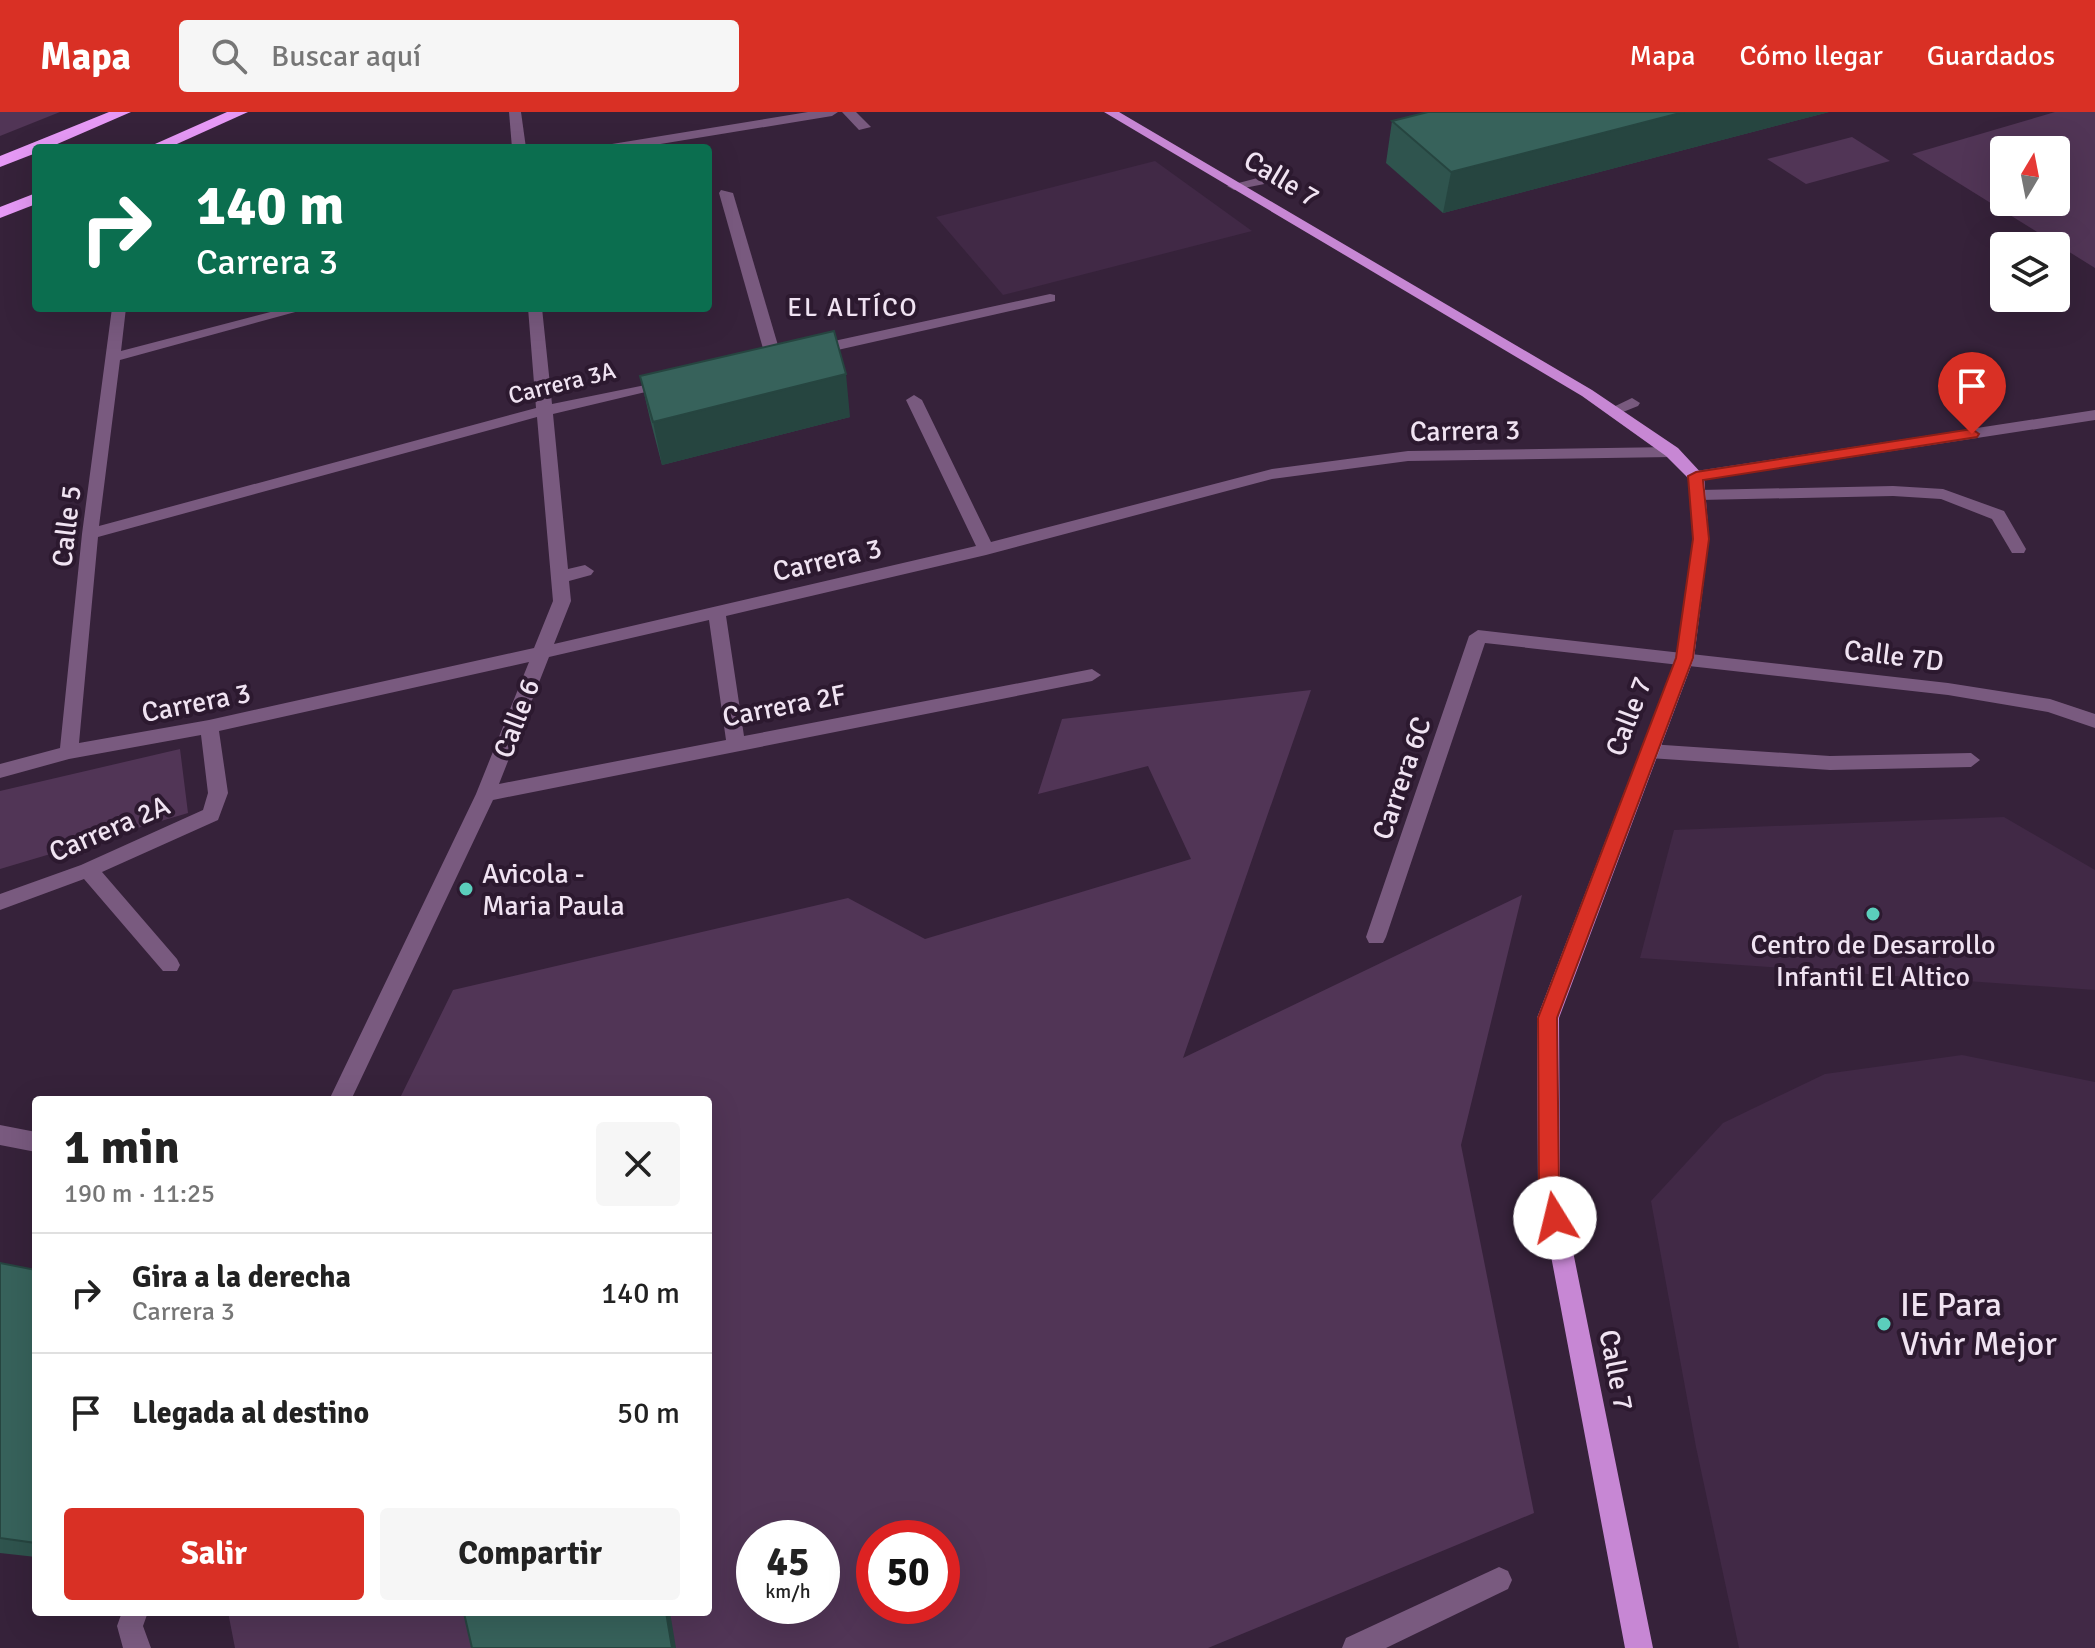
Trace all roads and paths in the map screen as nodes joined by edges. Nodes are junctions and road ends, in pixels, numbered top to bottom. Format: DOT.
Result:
graph roads {
  1 [pos="123,112"];
  2 [pos="240,112"];
  3 [pos="515,112"];
  4 [pos="832,112"];
  5 [pos="848,112"];
  6 [pos="1110,112"];
  7 [pos="864,127"];
  8 [pos="44,144"];
  9 [pos="164,144"];
  10 [pos="519,144"];
  11 [pos="636,144"];
  12 [pos="32,149"];
  13 [pos="0,162"];
  14 [pos="1269,179"];
  15 [pos="1234,186"];
  16 [pos="726,193"];
  17 [pos="32,200"];
  18 [pos="0,213"];
  19 [pos="1050,298"];
  20 [pos="119,312"];
  21 [pos="288,312"];
  22 [pos="535,312"];
  23 [pos="115,357"];
  24 [pos="682,380"];
  25 [pos="914,400"];
  26 [pos="1632,403"];
  27 [pos="543,411"];
  28 [pos="1613,411"];
  29 [pos="2095,415"];
  30 [pos="1672,452"];
  31 [pos="1698,486"];
  32 [pos="90,534"];
  33 [pos="986,549"];
  34 [pos="2018,549"];
  35 [pos="585,571"];
  36 [pos="560,577"];
  37 [pos="716,611"];
  38 [pos="1478,636"];
  39 [pos="541,653"];
  40 [pos="1685,658"];
  41 [pos="1092,675"];
  42 [pos="2095,721"];
  43 [pos="209,727"];
  44 [pos="736,742"];
  45 [pos="1649,751"];
  46 [pos="69,752"];
  47 [pos="1971,760"];
  48 [pos="0,771"];
  49 [pos="486,794"];
  50 [pos="88,870"];
  51 [pos="2,901"];
  52 [pos="1376,937"];
  53 [pos="170,965"];
  54 [pos="342,1096"];
  55 [pos="0,1135"];
  56 [pos="32,1141"];
  57 [pos="1499,1580"];
  58 [pos="134,1616"];
  59 [pos="137,1648"];
  60 [pos="1356,1648"];
  61 [pos="1639,1648"];
  1 -- 8 [label="highway"];
  2 -- 9 [label="highway"];
  3 -- 10 [label="street"];
  4 -- 11 [label="street"];
  5 -- 7 [label="street"];
  6 -- 15 [label="main road, Calle 7"];
  12 -- 13 [label="highway"];
  14 -- 15 [label="street"];
  15 -- 28 [label="main road, Calle 7"];
  16 -- 19 [label="street"];
  17 -- 18 [label="highway"];
  20 -- 23 [label="street, Calle 5"];
  21 -- 23 [label="street"];
  22 -- 27 [label="street, Calle 6"];
  23 -- 32 [label="street, Calle 5"];
  24 -- 27 [label="street, Carrera 3A"];
  25 -- 33 [label="street"];
  26 -- 28 [label="street"];
  27 -- 32 [label="street, Carrera 3A"];
  27 -- 36 [label="street, Calle 6"];
  28 -- 30 [label="main road, Calle 7"];
  29 -- 31 [label="street"];
  30 -- 31 [label="main road, Calle 7"];
  30 -- 33 [label="street, Carrera 3"];
  31 -- 34 [label="street"];
  31 -- 40 [label="main road, Calle 7"];
  32 -- 46 [label="street, Calle 5"];
  33 -- 37 [label="street, Carrera 3"];
  35 -- 36 [label="street"];
  36 -- 39 [label="street, Calle 6"];
  37 -- 39 [label="street, Carrera 3"];
  37 -- 44 [label="street"];
  38 -- 40 [label="street, Calle 7D"];
  38 -- 52 [label="street, Carrera 6C"];
  39 -- 43 [label="street, Carrera 3"];
  39 -- 49 [label="street, Calle 6"];
  40 -- 42 [label="street, Calle 7D"];
  40 -- 45 [label="main road, Calle 7"];
  41 -- 44 [label="street, Carrera 2F"];
  43 -- 46 [label="street, Carrera 3"];
  43 -- 50 [label="street, Carrera 2A"];
  44 -- 49 [label="street, Carrera 2F"];
  45 -- 47 [label="street"];
  45 -- 61 [label="main road, Calle 7"];
  46 -- 48 [label="street, Carrera 3"];
  49 -- 54 [label="street, Calle 6"];
  50 -- 51 [label="street, Carrera 2A"];
  50 -- 53 [label="street"];
  55 -- 56 [label="street"];
  57 -- 60 [label="street"];
  58 -- 59 [label="street"];
}
